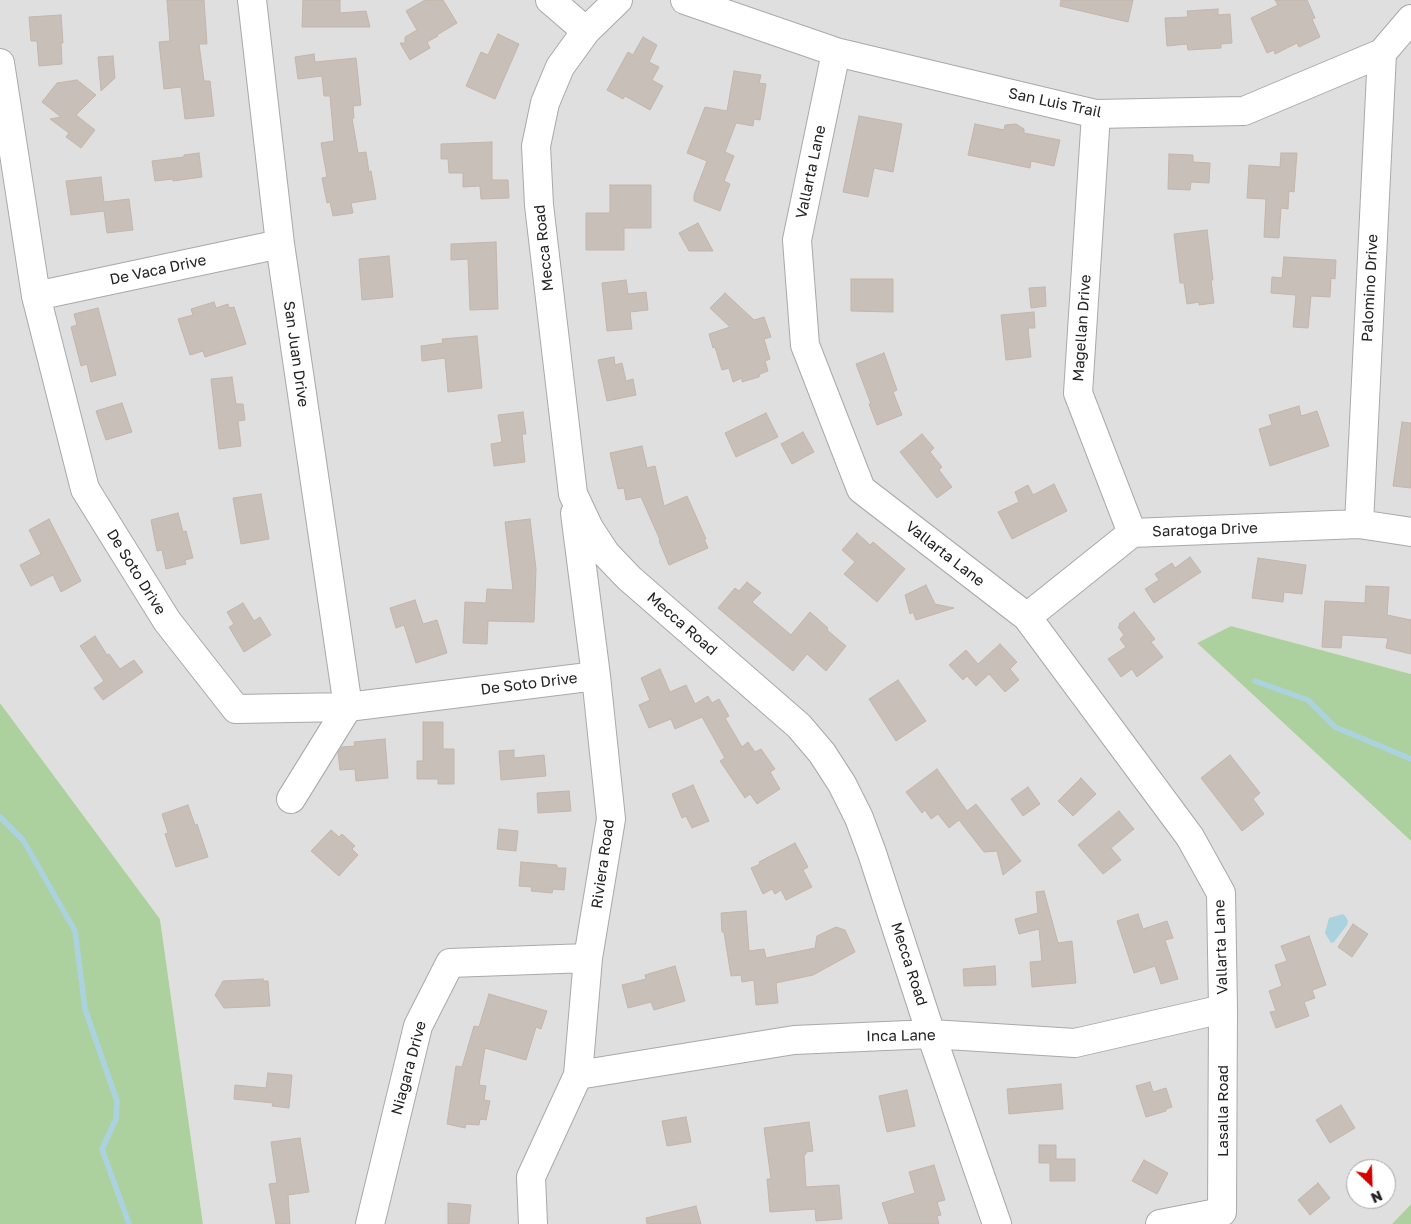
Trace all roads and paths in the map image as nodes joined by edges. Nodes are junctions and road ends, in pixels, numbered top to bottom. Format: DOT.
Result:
graph roads {
  1 [pos="252,0"];
  2 [pos="550,0"];
  3 [pos="618,0"];
  4 [pos="685,0"];
  5 [pos="1411,19"];
  6 [pos="586,31"];
  7 [pos="836,52"];
  8 [pos="1382,53"];
  9 [pos="0,63"];
  10 [pos="1096,114"];
  11 [pos="280,244"];
  12 [pos="36,296"];
  13 [pos="573,494"];
  14 [pos="1358,524"];
  15 [pos="1411,532"];
  16 [pos="1132,533"];
  17 [pos="1027,617"];
  18 [pos="596,676"];
  19 [pos="348,707"];
  20 [pos="291,799"];
  21 [pos="588,958"];
  22 [pos="1223,1009"];
  23 [pos="931,1034"];
  24 [pos="578,1075"];
  25 [pos="370,1224"];
  26 [pos="533,1224"];
  27 [pos="997,1224"];
  28 [pos="1160,1224"];
  1 -- 11 [label="street, San Juan Drive"];
  2 -- 6 [label="street"];
  3 -- 6 [label="street, Mecca Road"];
  4 -- 7 [label="street, San Luis Trail"];
  5 -- 8 [label="street, San Luis Trail"];
  6 -- 13 [label="street, Mecca Road"];
  7 -- 10 [label="street, San Luis Trail"];
  7 -- 17 [label="street, Vallarta Lane"];
  8 -- 10 [label="street, San Luis Trail"];
  8 -- 14 [label="street, Palomino Drive"];
  9 -- 12 [label="street, De Soto Drive"];
  10 -- 16 [label="street, Magellan Drive"];
  11 -- 12 [label="street, De Vaca Drive"];
  11 -- 19 [label="street, San Juan Drive"];
  12 -- 19 [label="street, De Soto Drive"];
  13 -- 18 [label="street, Riviera Road"];
  13 -- 23 [label="street, Mecca Road"];
  14 -- 15 [label="street, Saratoga Drive"];
  14 -- 16 [label="street, Saratoga Drive"];
  16 -- 17 [label="street, Saratoga Drive"];
  17 -- 22 [label="street, Vallarta Lane"];
  18 -- 19 [label="street, De Soto Drive"];
  18 -- 21 [label="street, Riviera Road"];
  19 -- 20 [label="street"];
  21 -- 24 [label="street, Riviera Road"];
  21 -- 25 [label="street, Niagara Drive"];
  22 -- 23 [label="street, Inca Lane"];
  22 -- 28 [label="street, Lasalla Road"];
  23 -- 24 [label="street, Inca Lane"];
  23 -- 27 [label="street, Mecca Road"];
  24 -- 26 [label="street, Riviera Road"];
}
